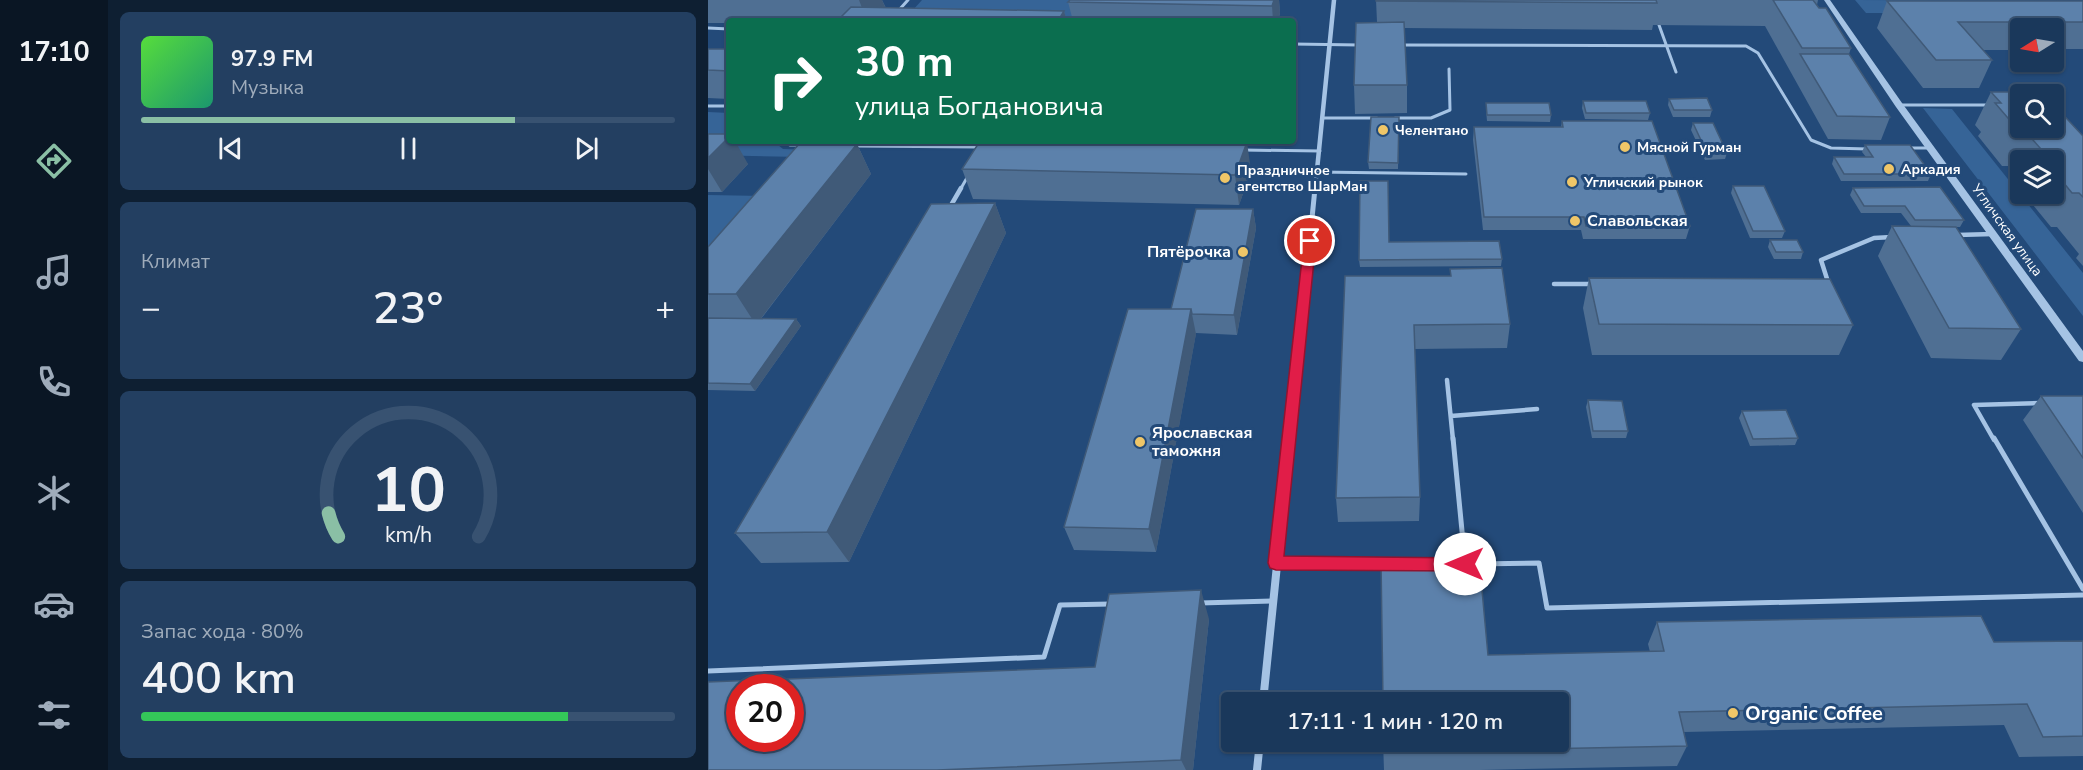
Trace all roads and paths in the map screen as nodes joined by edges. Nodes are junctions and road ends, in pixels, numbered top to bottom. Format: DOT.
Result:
graph roads {
  1 [pos="908,0"];
  2 [pos="1334,0"];
  3 [pos="1827,0"];
  4 [pos="895,14"];
  5 [pos="1659,25"];
  6 [pos="708,28"];
  7 [pos="726,29"];
  8 [pos="1296,44"];
  9 [pos="1331,45"];
  10 [pos="1363,45"];
  11 [pos="1398,45"];
  12 [pos="1666,45"];
  13 [pos="1449,69"];
  14 [pos="1676,72"];
  15 [pos="1899,105"];
  16 [pos="1996,105"];
  17 [pos="708,106"];
  18 [pos="726,106"];
  19 [pos="1323,118"];
  20 [pos="1382,118"];
  21 [pos="1394,118"];
  22 [pos="791,144"];
  23 [pos="813,145"];
  24 [pos="847,146"];
  25 [pos="1900,148"];
  26 [pos="1931,148"];
  27 [pos="1868,149"];
  28 [pos="1240,150"];
  29 [pos="1320,151"];
  30 [pos="979,158"];
  31 [pos="973,168"];
  32 [pos="1318,172"];
  33 [pos="1466,174"];
  34 [pos="949,208"];
  35 [pos="1993,234"];
  36 [pos="1950,236"];
  37 [pos="1896,237"];
  38 [pos="1816,282"];
  39 [pos="1554,284"];
  40 [pos="1600,284"];
  41 [pos="2083,358"];
  42 [pos="1447,380"];
  43 [pos="2050,403"];
  44 [pos="1537,409"];
  45 [pos="1451,416"];
  46 [pos="1276,563"];
  47 [pos="1395,564"];
  48 [pos="1453,564"];
  49 [pos="1465,564"];
  50 [pos="2083,589"];
  51 [pos="2083,595"];
  52 [pos="1272,601"];
  53 [pos="1186,603"];
  54 [pos="1117,604"];
  55 [pos="708,671"];
  56 [pos="1264,692"];
  57 [pos="1259,752"];
  58 [pos="1257,770"];
  1 -- 4 [label="lane"];
  2 -- 9 [label="street"];
  3 -- 15 [label="street, Угличская улица"];
  5 -- 12 [label="lane"];
  6 -- 7 [label="lane"];
  8 -- 9 [label="lane"];
  9 -- 10 [label="lane"];
  9 -- 19 [label="street"];
  11 -- 12 [label="lane"];
  12 -- 14 [label="lane"];
  12 -- 27 [label="lane"];
  13 -- 21 [label="lane"];
  15 -- 16 [label="lane"];
  15 -- 26 [label="street, Угличская улица"];
  17 -- 18 [label="lane"];
  19 -- 20 [label="lane"];
  19 -- 29 [label="street"];
  22 -- 23 [label="lane"];
  24 -- 30 [label="lane"];
  25 -- 26 [label="lane"];
  26 -- 35 [label="street, Угличская улица"];
  28 -- 29 [label="lane"];
  29 -- 32 [label="street"];
  31 -- 34 [label="lane"];
  32 -- 33 [label="lane"];
  32 -- 46 [label="street"];
  35 -- 36 [label="lane"];
  35 -- 41 [label="street, Угличская улица"];
  37 -- 38 [label="lane"];
  39 -- 40 [label="lane"];
  42 -- 45 [label="lane"];
  43 -- 50 [label="lane"];
  44 -- 45 [label="lane"];
  45 -- 49 [label="lane"];
  46 -- 47 [label="lane"];
  46 -- 52 [label="street"];
  48 -- 49 [label="lane"];
  49 -- 51 [label="lane"];
  52 -- 53 [label="lane"];
  52 -- 56 [label="street"];
  54 -- 55 [label="lane"];
  57 -- 58 [label="street"];
}
